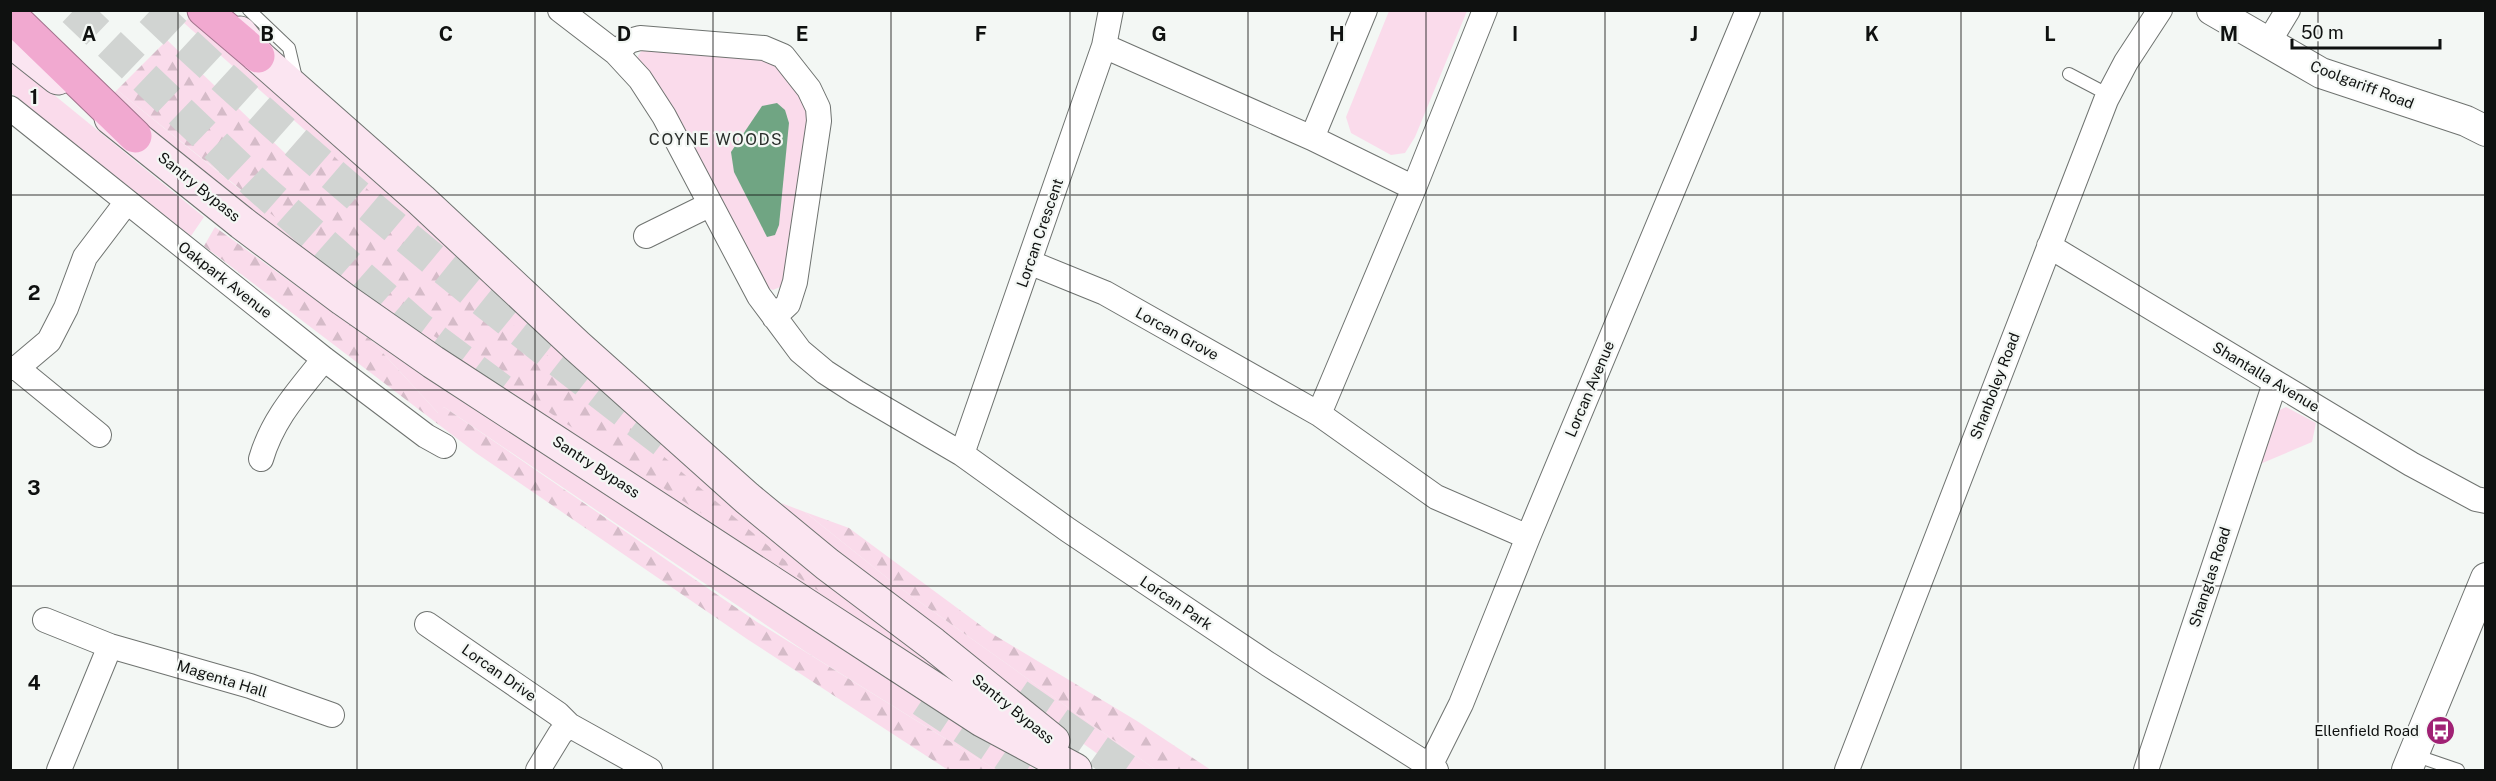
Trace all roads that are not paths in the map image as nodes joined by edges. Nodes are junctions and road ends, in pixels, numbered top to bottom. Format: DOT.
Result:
graph roads {
  1 [pos="204,10"];
  2 [pos="222,10"];
  3 [pos="249,10"];
  4 [pos="560,10"];
  5 [pos="1111,10"];
  6 [pos="1365,10"];
  7 [pos="1485,10"];
  8 [pos="1748,10"];
  9 [pos="2160,10"];
  10 [pos="2212,10"];
  11 [pos="2288,10"];
  12 [pos="10,15"];
  13 [pos="10,39"];
  14 [pos="2268,44"];
  15 [pos="1104,46"];
  16 [pos="616,53"];
  17 [pos="258,56"];
  18 [pos="2069,74"];
  19 [pos="298,92"];
  20 [pos="2109,95"];
  21 [pos="10,108"];
  22 [pos="2486,131"];
  23 [pos="135,136"];
  24 [pos="1312,138"];
  25 [pos="1414,188"];
  26 [pos="126,203"];
  27 [pos="710,205"];
  28 [pos="646,236"];
  29 [pos="2049,246"];
  30 [pos="1030,262"];
  31 [pos="774,317"];
  32 [pos="324,359"];
  33 [pos="14,368"];
  34 [pos="2275,382"];
  35 [pos="1319,414"];
  36 [pos="99,435"];
  37 [pos="444,446"];
  38 [pos="962,454"];
  39 [pos="261,459"];
  40 [pos="2486,501"];
  41 [pos="1528,537"];
  42 [pos="2486,578"];
  43 [pos="45,620"];
  44 [pos="427,624"];
  45 [pos="110,646"];
  46 [pos="332,715"];
  47 [pos="569,725"];
  48 [pos="2410,763"];
  49 [pos="1433,769"];
  50 [pos="58,771"];
  51 [pos="538,771"];
  52 [pos="650,771"];
  53 [pos="1076,771"];
  54 [pos="1089,771"];
  55 [pos="1847,771"];
  56 [pos="2146,771"];
  57 [pos="2458,771"];
  1 -- 17 [label="highway"];
  2 -- 17 [label="main road, Santry Bypass"];
  3 -- 19 [label="lane"];
  4 -- 16 [label="street, Lorcan Park"];
  5 -- 15 [label="street, Lorcan Crescent"];
  6 -- 24 [label="street"];
  7 -- 25 [label="street"];
  8 -- 41 [label="street, Lorcan Avenue"];
  9 -- 20 [label="street, Shanboley Road"];
  10 -- 14 [label="street, Coolgariff Road"];
  11 -- 14 [label="street"];
  12 -- 23 [label="highway"];
  13 -- 23 [label="main road, Santry Bypass"];
  14 -- 22 [label="street, Coolgariff Road"];
  15 -- 24 [label="street"];
  15 -- 30 [label="street, Lorcan Crescent"];
  16 -- 27 [label="street, Lorcan Park"];
  16 -- 31 [label="street"];
  17 -- 19 [label="main road, Santry Bypass"];
  18 -- 20 [label="lane"];
  19 -- 54 [label="main road, Santry Bypass"];
  20 -- 29 [label="street, Shanboley Road"];
  21 -- 26 [label="street, Oakpark Avenue"];
  23 -- 53 [label="main road, Santry Bypass"];
  24 -- 25 [label="street"];
  25 -- 35 [label="street"];
  26 -- 32 [label="street, Oakpark Avenue"];
  26 -- 33 [label="street"];
  27 -- 28 [label="street"];
  27 -- 31 [label="street, Lorcan Park"];
  29 -- 34 [label="street, Shantalla Avenue"];
  29 -- 55 [label="street, Shanboley Road"];
  30 -- 35 [label="street, Lorcan Grove"];
  30 -- 38 [label="street, Lorcan Crescent"];
  31 -- 38 [label="street, Lorcan Park"];
  32 -- 37 [label="street, Oakpark Avenue"];
  32 -- 39 [label="street"];
  33 -- 36 [label="street"];
  34 -- 40 [label="street, Shantalla Avenue"];
  34 -- 56 [label="street, Shanglas Road"];
  35 -- 41 [label="street, Lorcan Grove"];
  38 -- 49 [label="street, Lorcan Park"];
  41 -- 49 [label="street, Lorcan Avenue"];
  42 -- 48 [label="street"];
  43 -- 45 [label="street, Magenta Hall"];
  44 -- 47 [label="street, Lorcan Drive"];
  45 -- 46 [label="street, Magenta Hall"];
  45 -- 50 [label="street"];
  47 -- 51 [label="street"];
  47 -- 52 [label="street, Lorcan Drive"];
  48 -- 57 [label="lane"];
}
